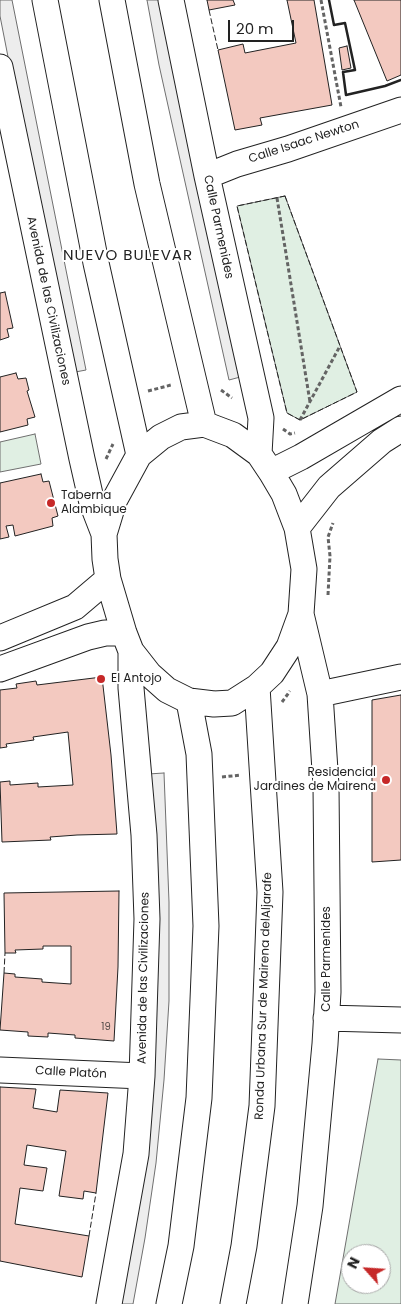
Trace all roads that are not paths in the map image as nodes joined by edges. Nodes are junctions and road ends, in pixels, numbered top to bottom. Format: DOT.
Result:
graph roads {
  1 [pos="45,0"];
  2 [pos="112,0"];
  3 [pos="172,0"];
  4 [pos="0,67"];
  5 [pos="401,110"];
  6 [pos="207,176"];
  7 [pos="401,399"];
  8 [pos="204,424"];
  9 [pos="401,429"];
  10 [pos="140,455"];
  11 [pos="265,463"];
  12 [pos="297,528"];
  13 [pos="104,534"];
  14 [pos="108,579"];
  15 [pos="301,614"];
  16 [pos="0,638"];
  17 [pos="127,642"];
  18 [pos="0,669"];
  19 [pos="401,677"];
  20 [pos="257,687"];
  21 [pos="320,694"];
  22 [pos="189,700"];
  23 [pos="326,1018"];
  24 [pos="401,1020"];
  25 [pos="0,1070"];
  26 [pos="142,1076"];
  27 [pos="109,1304"];
  28 [pos="169,1304"];
  29 [pos="233,1304"];
  30 [pos="295,1304"];
  1 -- 10 [label="street"];
  2 -- 8 [label="street"];
  3 -- 6 [label="street, Calle Parmenides"];
  4 -- 13 [label="street, Avenida de las Civilizaciones"];
  5 -- 6 [label="street, Calle Isaac Newton"];
  6 -- 11 [label="street, Calle Parmenides"];
  7 -- 11 [label="street"];
  8 -- 10 [label="street"];
  8 -- 11 [label="street"];
  9 -- 12 [label="street"];
  10 -- 13 [label="street"];
  11 -- 12 [label="street"];
  12 -- 15 [label="street"];
  13 -- 14 [label="street"];
  14 -- 16 [label="street"];
  14 -- 17 [label="street"];
  15 -- 20 [label="street"];
  15 -- 21 [label="street, Calle Parmenides"];
  17 -- 18 [label="street"];
  17 -- 22 [label="street"];
  17 -- 26 [label="street, Avenida de las Civilizaciones"];
  19 -- 21 [label="street"];
  20 -- 22 [label="street"];
  20 -- 29 [label="street, Ronda Urbana Sur de Mairena delAljarafe"];
  21 -- 23 [label="street, Calle Parmenides"];
  22 -- 28 [label="street"];
  23 -- 24 [label="street"];
  23 -- 30 [label="street, Calle Parmenides"];
  25 -- 26 [label="street, Calle Platón"];
  26 -- 27 [label="street, Avenida de las Civilizaciones"];
}
